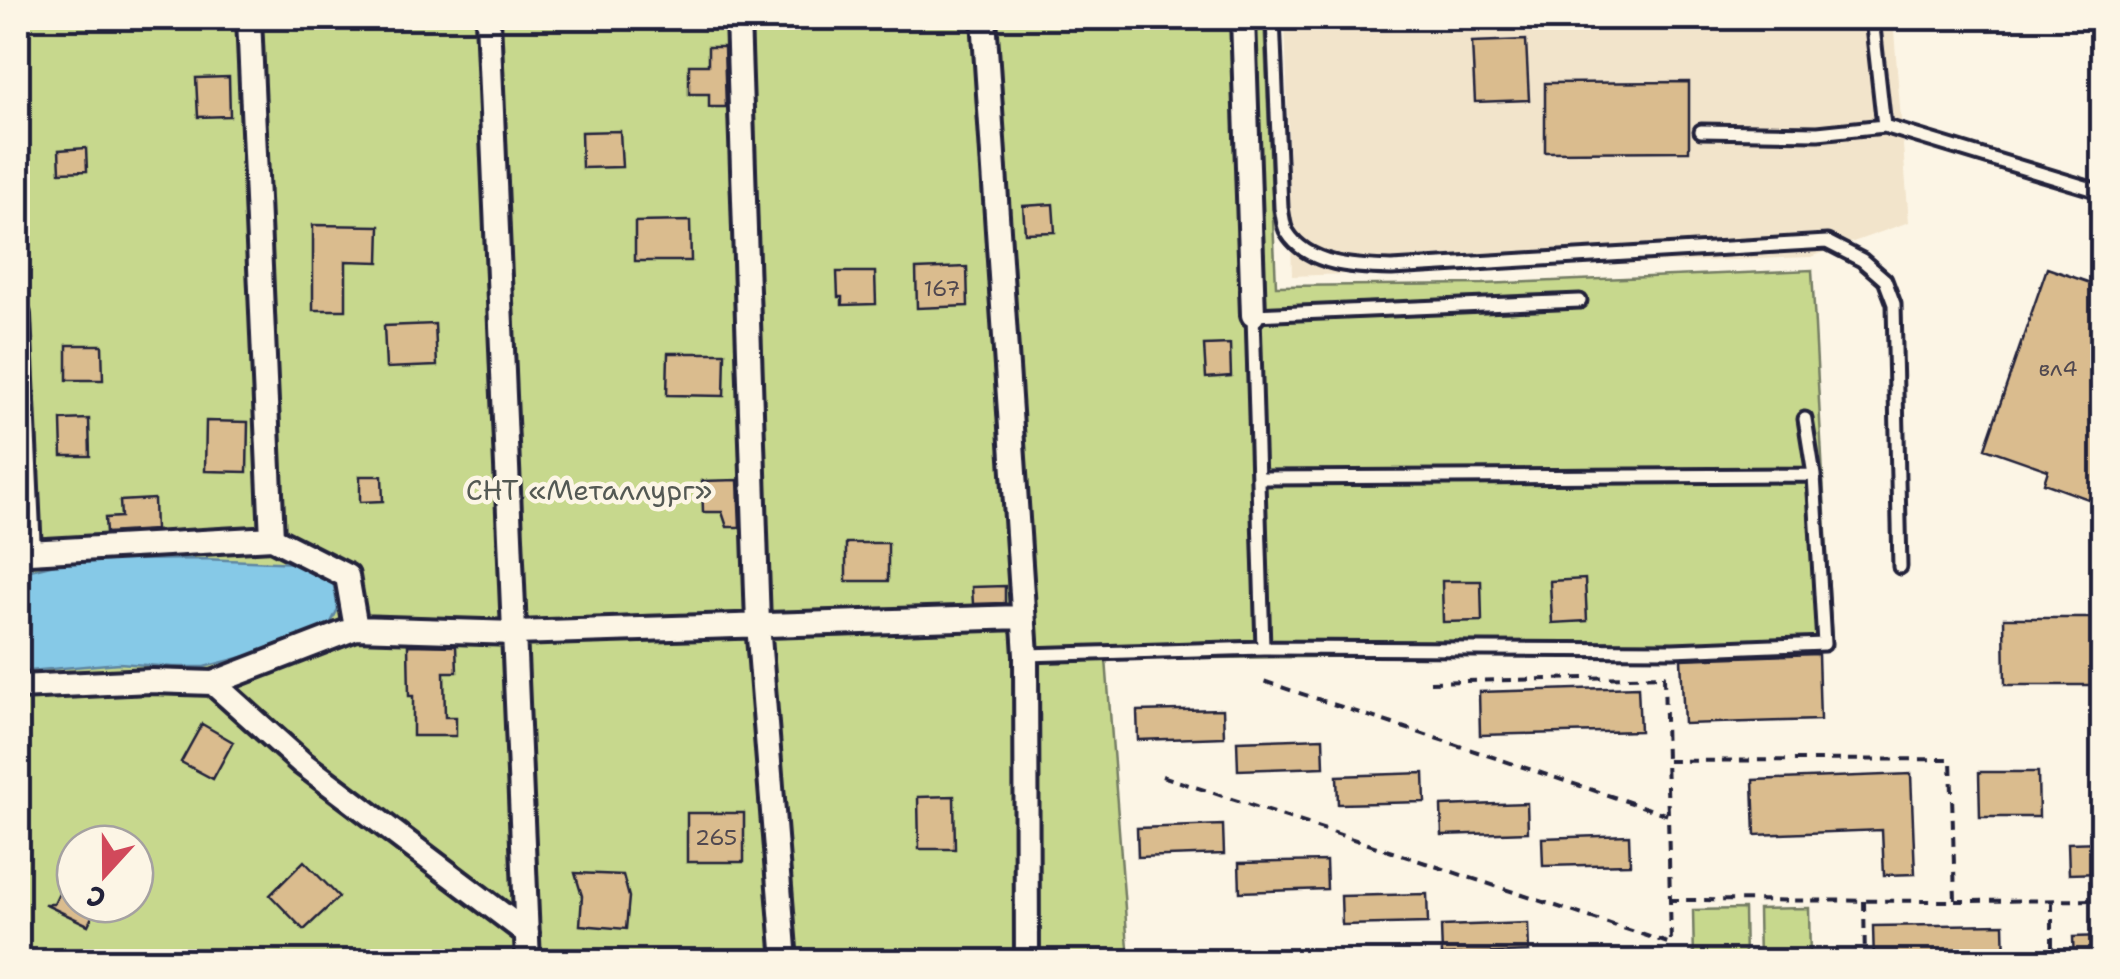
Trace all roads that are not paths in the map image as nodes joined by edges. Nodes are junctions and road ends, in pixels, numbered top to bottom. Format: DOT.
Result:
graph roads {
  1 [pos="250,18"];
  2 [pos="488,18"];
  3 [pos="738,18"];
  4 [pos="984,18"];
  5 [pos="1243,18"];
  6 [pos="1274,18"];
  7 [pos="1872,18"];
  8 [pos="1884,126"];
  9 [pos="1701,131"];
  10 [pos="2102,192"];
  11 [pos="1580,301"];
  12 [pos="18,315"];
  13 [pos="1253,316"];
  14 [pos="1805,418"];
  15 [pos="1814,475"];
  16 [pos="1260,478"];
  17 [pos="272,538"];
  18 [pos="23,554"];
  19 [pos="1900,567"];
  20 [pos="1022,616"];
  21 [pos="758,624"];
  22 [pos="356,628"];
  23 [pos="515,634"];
  24 [pos="1263,648"];
  25 [pos="1026,655"];
  26 [pos="213,683"];
  27 [pos="18,687"];
  28 [pos="527,933"];
  29 [pos="528,962"];
  30 [pos="785,962"];
  31 [pos="1026,962"];
  1 -- 17 [label="street"];
  2 -- 23 [label="street"];
  3 -- 21 [label="street"];
  4 -- 20 [label="street"];
  5 -- 13 [label="street"];
  6 -- 19 [label="lane"];
  7 -- 8 [label="lane"];
  8 -- 9 [label="lane"];
  8 -- 10 [label="lane"];
  11 -- 13 [label="lane"];
  12 -- 18 [label="street"];
  13 -- 16 [label="lane"];
  14 -- 15 [label="lane"];
  15 -- 16 [label="lane"];
  15 -- 24 [label="lane"];
  16 -- 24 [label="lane"];
  17 -- 18 [label="street"];
  17 -- 22 [label="street"];
  20 -- 21 [label="street"];
  20 -- 25 [label="street"];
  21 -- 23 [label="street"];
  21 -- 30 [label="street"];
  22 -- 23 [label="street"];
  22 -- 26 [label="street"];
  23 -- 28 [label="street"];
  24 -- 25 [label="lane"];
  25 -- 31 [label="street"];
  26 -- 27 [label="street"];
  26 -- 28 [label="street"];
  28 -- 29 [label="street"];
}
